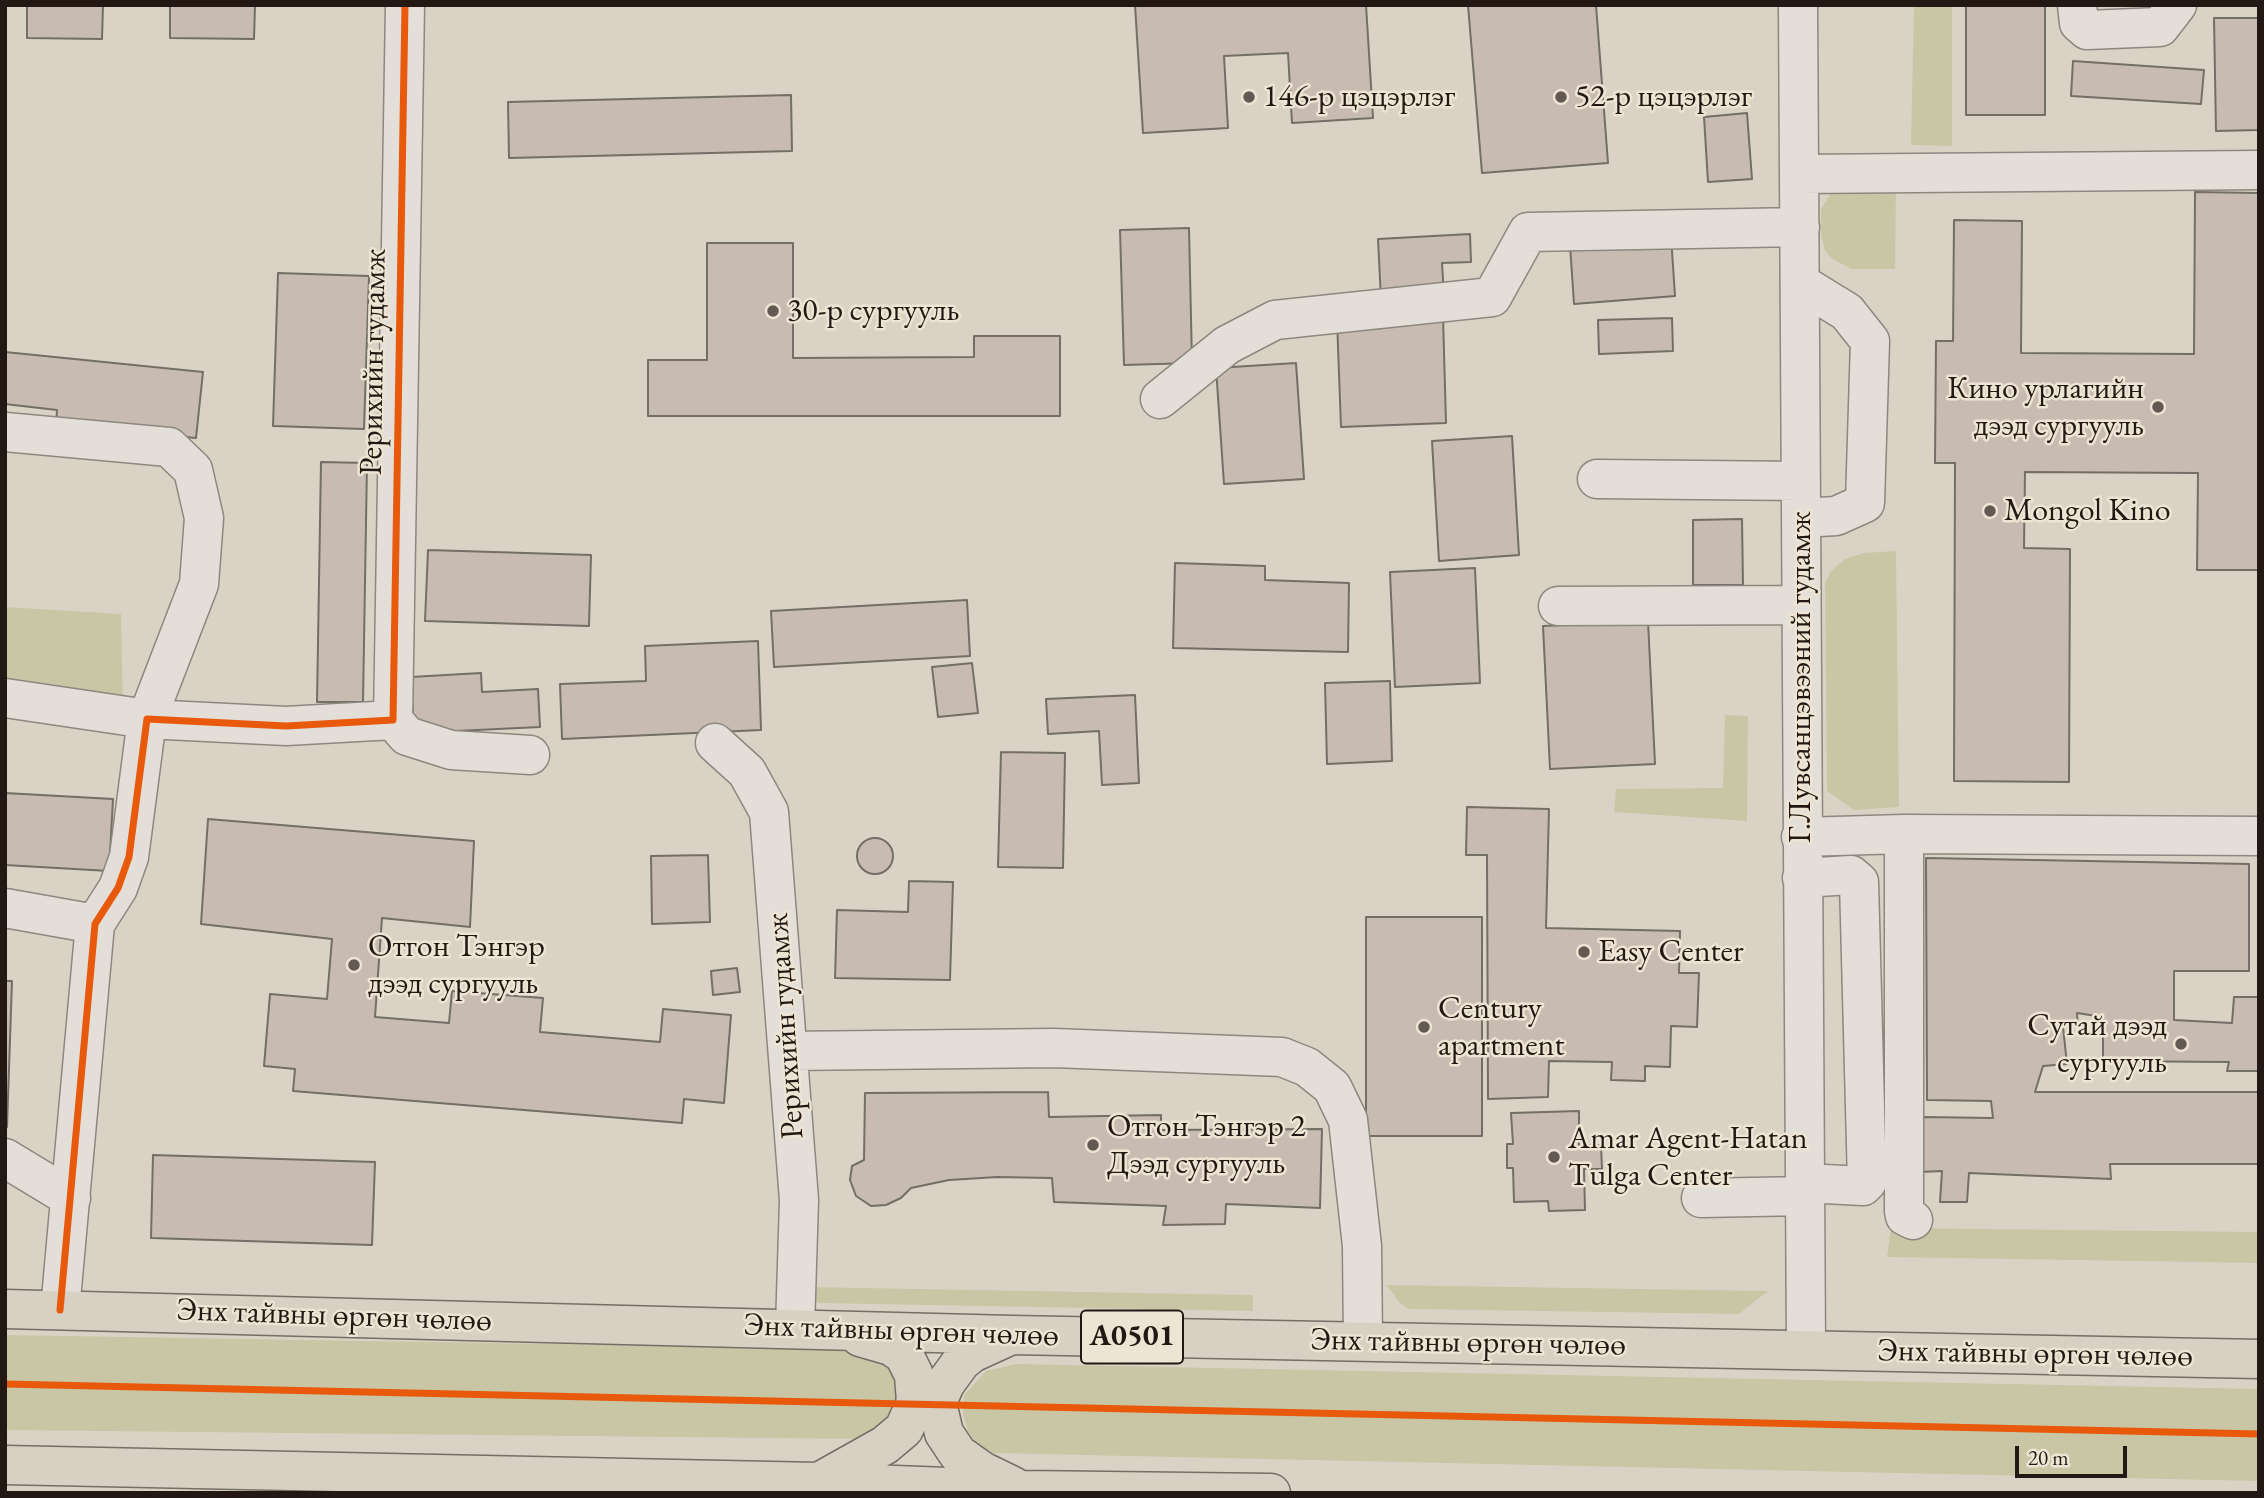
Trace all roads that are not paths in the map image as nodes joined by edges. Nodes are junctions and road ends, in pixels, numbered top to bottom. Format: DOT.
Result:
graph roads {
  1 [pos="405,5"];
  2 [pos="1798,5"];
  3 [pos="2077,5"];
  4 [pos="2177,5"];
  5 [pos="2259,170"];
  6 [pos="1800,174"];
  7 [pos="1800,227"];
  8 [pos="1800,283"];
  9 [pos="1160,399"];
  10 [pos="5,432"];
  11 [pos="1597,479"];
  12 [pos="1801,499"];
  13 [pos="1801,605"];
  14 [pos="1558,606"];
  15 [pos="5,698"];
  16 [pos="147,719"];
  17 [pos="393,720"];
  18 [pos="715,743"];
  19 [pos="530,755"];
  20 [pos="1904,834"];
  21 [pos="2259,836"];
  22 [pos="1801,837"];
  23 [pos="1802,878"];
  24 [pos="5,908"];
  25 [pos="95,924"];
  26 [pos="788,1051"];
  27 [pos="5,1158"];
  28 [pos="1805,1189"];
  29 [pos="71,1198"];
  30 [pos="1700,1198"];
  31 [pos="1913,1220"];
  32 [pos="5,1309"];
  33 [pos="60,1310"];
  34 [pos="795,1328"];
  35 [pos="835,1329"];
  36 [pos="1012,1335"];
  37 [pos="1363,1341"];
  38 [pos="1806,1349"];
  39 [pos="2259,1359"];
  40 [pos="5,1465"];
  41 [pos="819,1482"];
  42 [pos="350,1483"];
  43 [pos="1024,1490"];
  44 [pos="1271,1493"];
  1 -- 17 [label="street, Рерихийн гудамж"];
  2 -- 6 [label="street, Г.Лувсанцэвээний гудамж"];
  3 -- 4 [label="street"];
  5 -- 6 [label="street"];
  6 -- 7 [label="street, Г.Лувсанцэвээний гудамж"];
  7 -- 8 [label="street, Г.Лувсанцэвээний гудамж"];
  7 -- 9 [label="street"];
  8 -- 12 [label="street, Г.Лувсанцэвээний гудамж"];
  8 -- 12 [label="street"];
  10 -- 16 [label="street"];
  11 -- 12 [label="street"];
  12 -- 13 [label="street, Г.Лувсанцэвээний гудамж"];
  13 -- 14 [label="street"];
  13 -- 22 [label="street, Г.Лувсанцэвээний гудамж"];
  15 -- 16 [label="street"];
  16 -- 17 [label="street"];
  16 -- 25 [label="street"];
  17 -- 19 [label="street"];
  18 -- 26 [label="street, Рерихийн гудамж"];
  20 -- 21 [label="street"];
  20 -- 22 [label="street"];
  20 -- 31 [label="street"];
  22 -- 23 [label="street, Г.Лувсанцэвээний гудамж"];
  23 -- 28 [label="street, Г.Лувсанцэвээний гудамж"];
  23 -- 28 [label="street"];
  24 -- 25 [label="street"];
  25 -- 29 [label="street"];
  26 -- 34 [label="street, Рерихийн гудамж"];
  26 -- 37 [label="street"];
  27 -- 29 [label="street"];
  28 -- 30 [label="street"];
  28 -- 38 [label="street, Г.Лувсанцэвээний гудамж"];
  29 -- 33 [label="street"];
  32 -- 33 [label="highway, Энх тайвны өргөн чөлөө / A0501"];
  33 -- 34 [label="highway, Энх тайвны өргөн чөлөө / A0501"];
  34 -- 35 [label="highway, Энх тайвны өргөн чөлөө / A0501"];
  35 -- 36 [label="highway, Энх тайвны өргөн чөлөө / A0501"];
  35 -- 41 [label="highway"];
  36 -- 37 [label="highway, Энх тайвны өргөн чөлөө / A0501"];
  36 -- 43 [label="highway"];
  37 -- 38 [label="highway, Энх тайвны өргөн чөлөө / A0501"];
  38 -- 39 [label="highway, Энх тайвны өргөн чөлөө / A0501"];
  40 -- 42 [label="highway"];
  41 -- 42 [label="highway"];
  41 -- 43 [label="highway"];
  43 -- 44 [label="highway"];
}
